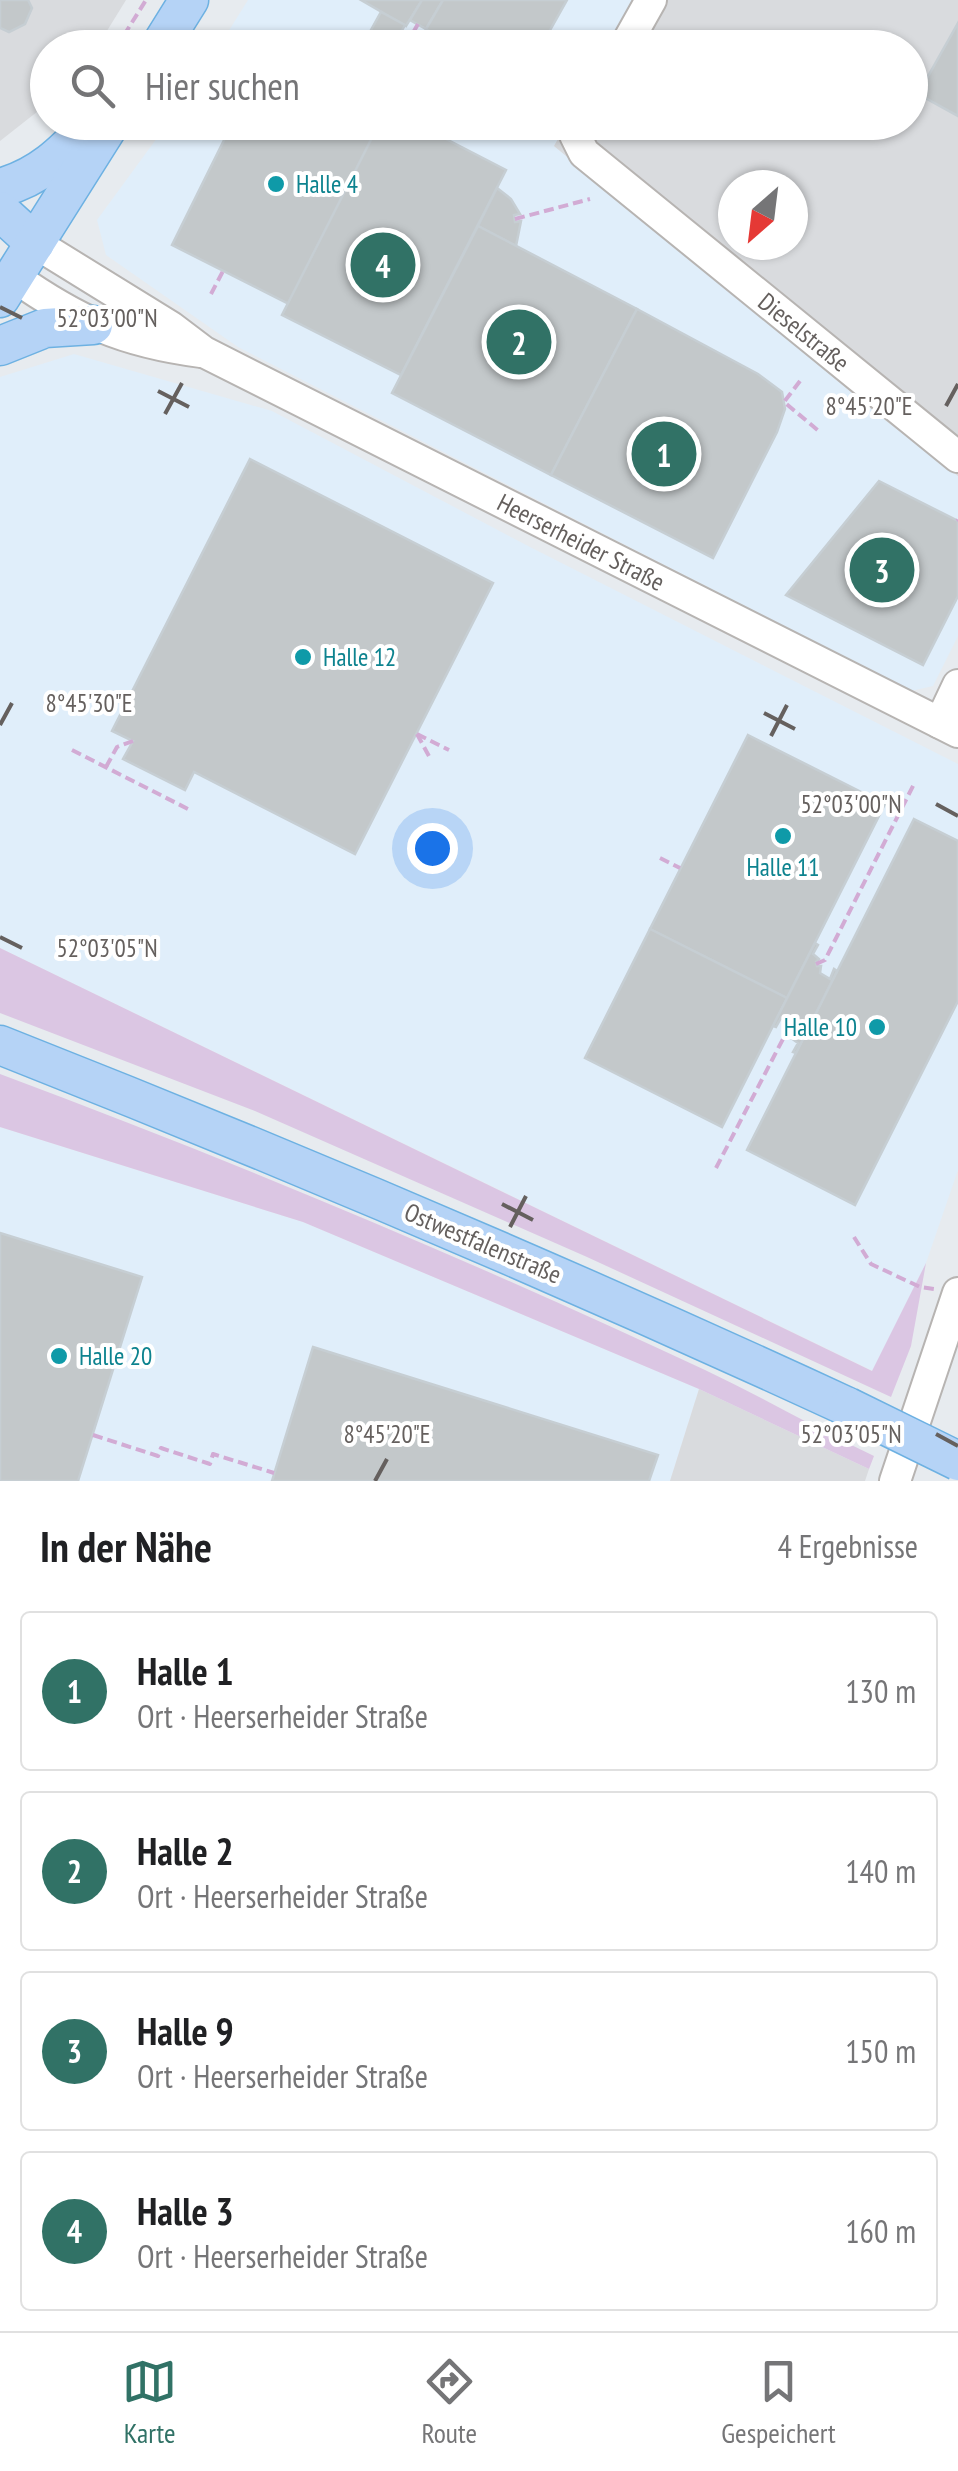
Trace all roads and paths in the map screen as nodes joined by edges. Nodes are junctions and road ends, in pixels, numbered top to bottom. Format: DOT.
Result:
graph roads {
  1 [pos="146,0"];
  2 [pos="189,0"];
  3 [pos="651,0"];
  4 [pos="418,24"];
  5 [pos="127,30"];
  6 [pos="170,30"];
  7 [pos="415,30"];
  8 [pos="634,30"];
  9 [pos="75,140"];
  10 [pos="100,140"];
  11 [pos="578,140"];
  12 [pos="0,188"];
  13 [pos="590,199"];
  14 [pos="0,210"];
  15 [pos="515,219"];
  16 [pos="35,243"];
  17 [pos="223,271"];
  18 [pos="4,280"];
  19 [pos="211,294"];
  20 [pos="93,325"];
  21 [pos="0,346"];
  22 [pos="204,352"];
  23 [pos="800,382"];
  24 [pos="820,432"];
  25 [pos="958,457"];
  26 [pos="958,686"];
  27 [pos="949,727"];
  28 [pos="133,741"];
  29 [pos="72,750"];
  30 [pos="449,750"];
  31 [pos="430,758"];
  32 [pos="106,767"];
  33 [pos="915,782"];
  34 [pos="188,810"];
  35 [pos="660,858"];
  36 [pos="680,868"];
  37 [pos="816,964"];
  38 [pos="794,1033"];
  39 [pos="0,1045"];
  40 [pos="716,1168"];
  41 [pos="854,1237"];
  42 [pos="920,1287"];
  43 [pos="958,1293"];
  44 [pos="93,1435"];
  45 [pos="958,1461"];
  46 [pos="274,1473"];
  47 [pos="895,1481"];
  1 -- 5 [label="path"];
  2 -- 6 [label="main road"];
  3 -- 8 [label="street"];
  4 -- 7 [label="path"];
  9 -- 12 [label="main road"];
  10 -- 16 [label="main road"];
  11 -- 25 [label="street, Dieselstraße"];
  13 -- 15 [label="path"];
  14 -- 16 [label="main road"];
  16 -- 18 [label="main road"];
  16 -- 22 [label="street, Heerserheider Straße"];
  17 -- 19 [label="path"];
  18 -- 20 [label="street, Heerserheider Straße"];
  20 -- 21 [label="main road"];
  20 -- 22 [label="street, Heerserheider Straße"];
  22 -- 27 [label="street, Heerserheider Straße"];
  23 -- 24 [label="path"];
  26 -- 27 [label="street"];
  28 -- 32 [label="path"];
  29 -- 32 [label="path"];
  30 -- 31 [label="path"];
  32 -- 34 [label="path"];
  33 -- 37 [label="path"];
  35 -- 36 [label="path"];
  38 -- 40 [label="path"];
  39 -- 45 [label="main road, Ostwestfalenstraße, bridge"];
  41 -- 42 [label="path"];
  43 -- 47 [label="street"];
  44 -- 46 [label="path"];
}
